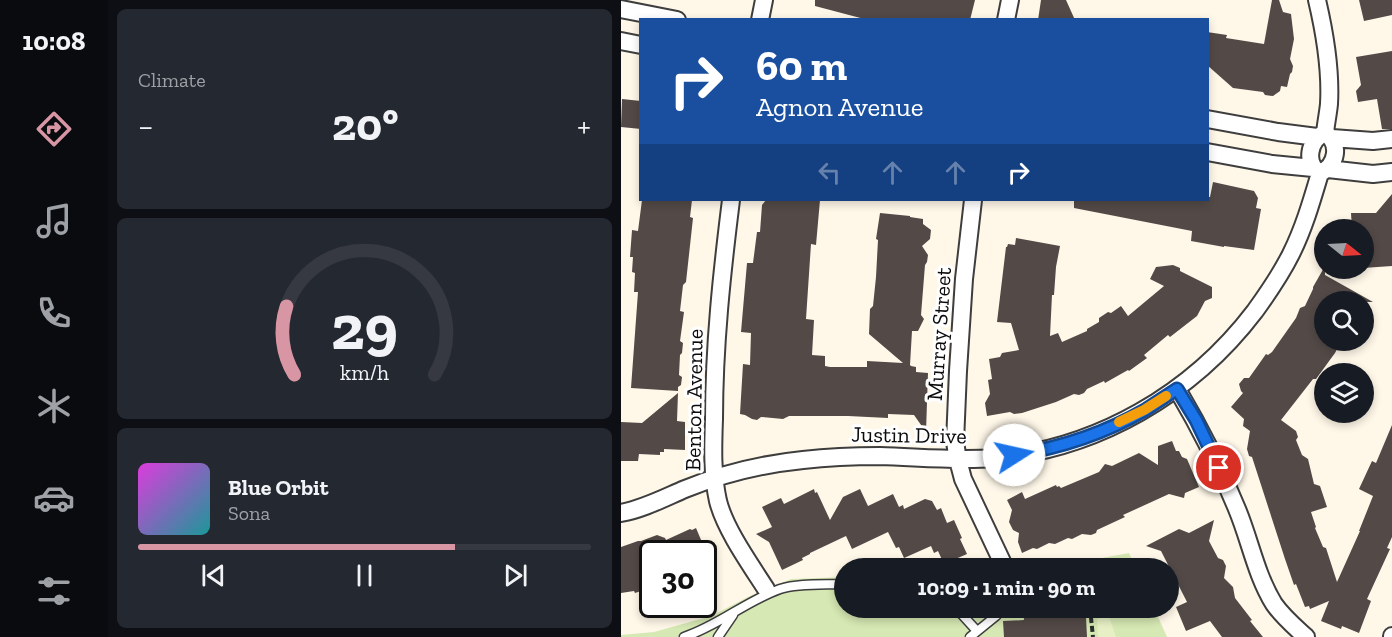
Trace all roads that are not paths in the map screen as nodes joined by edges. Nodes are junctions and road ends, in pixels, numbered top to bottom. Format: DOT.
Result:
graph roads {
  1 [pos="764,0"];
  2 [pos="1010,0"];
  3 [pos="1317,0"];
  4 [pos="621,9"];
  5 [pos="667,18"];
  6 [pos="760,18"];
  7 [pos="1006,18"];
  8 [pos="621,41"];
  9 [pos="639,45"];
  10 [pos="1209,119"];
  11 [pos="1324,136"];
  12 [pos="1392,139"];
  13 [pos="1209,152"];
  14 [pos="1320,170"];
  15 [pos="1392,172"];
  16 [pos="731,201"];
  17 [pos="973,201"];
  18 [pos="1177,389"];
  19 [pos="958,460"];
  20 [pos="715,478"];
  21 [pos="621,513"];
  22 [pos="1000,558"];
  23 [pos="834,584"];
  24 [pos="766,589"];
  25 [pos="735,613"];
  26 [pos="963,618"];
  27 [pos="993,618"];
  28 [pos="973,634"];
  29 [pos="684,637"];
  30 [pos="718,637"];
  31 [pos="1306,637"];
  1 -- 6 [label="street"];
  2 -- 7 [label="street"];
  3 -- 11 [label="street"];
  4 -- 5 [label="street"];
  8 -- 9 [label="street"];
  10 -- 11 [label="street"];
  11 -- 12 [label="street"];
  11 -- 14 [label="street"];
  11 -- 14 [label="street"];
  13 -- 14 [label="street"];
  14 -- 15 [label="street"];
  14 -- 18 [label="street, Justin Drive"];
  16 -- 20 [label="street, Benton Avenue"];
  17 -- 19 [label="street, Murray Street"];
  18 -- 19 [label="street, Justin Drive"];
  18 -- 31 [label="street"];
  19 -- 20 [label="street, Justin Drive"];
  19 -- 22 [label="street, Murray Street"];
  20 -- 21 [label="street, Justin Drive"];
  20 -- 24 [label="street, Benton Avenue"];
  23 -- 25 [label="lane"];
  25 -- 29 [label="lane"];
  25 -- 30 [label="lane"];
  26 -- 28 [label="lane"];
  27 -- 28 [label="lane"];
}
